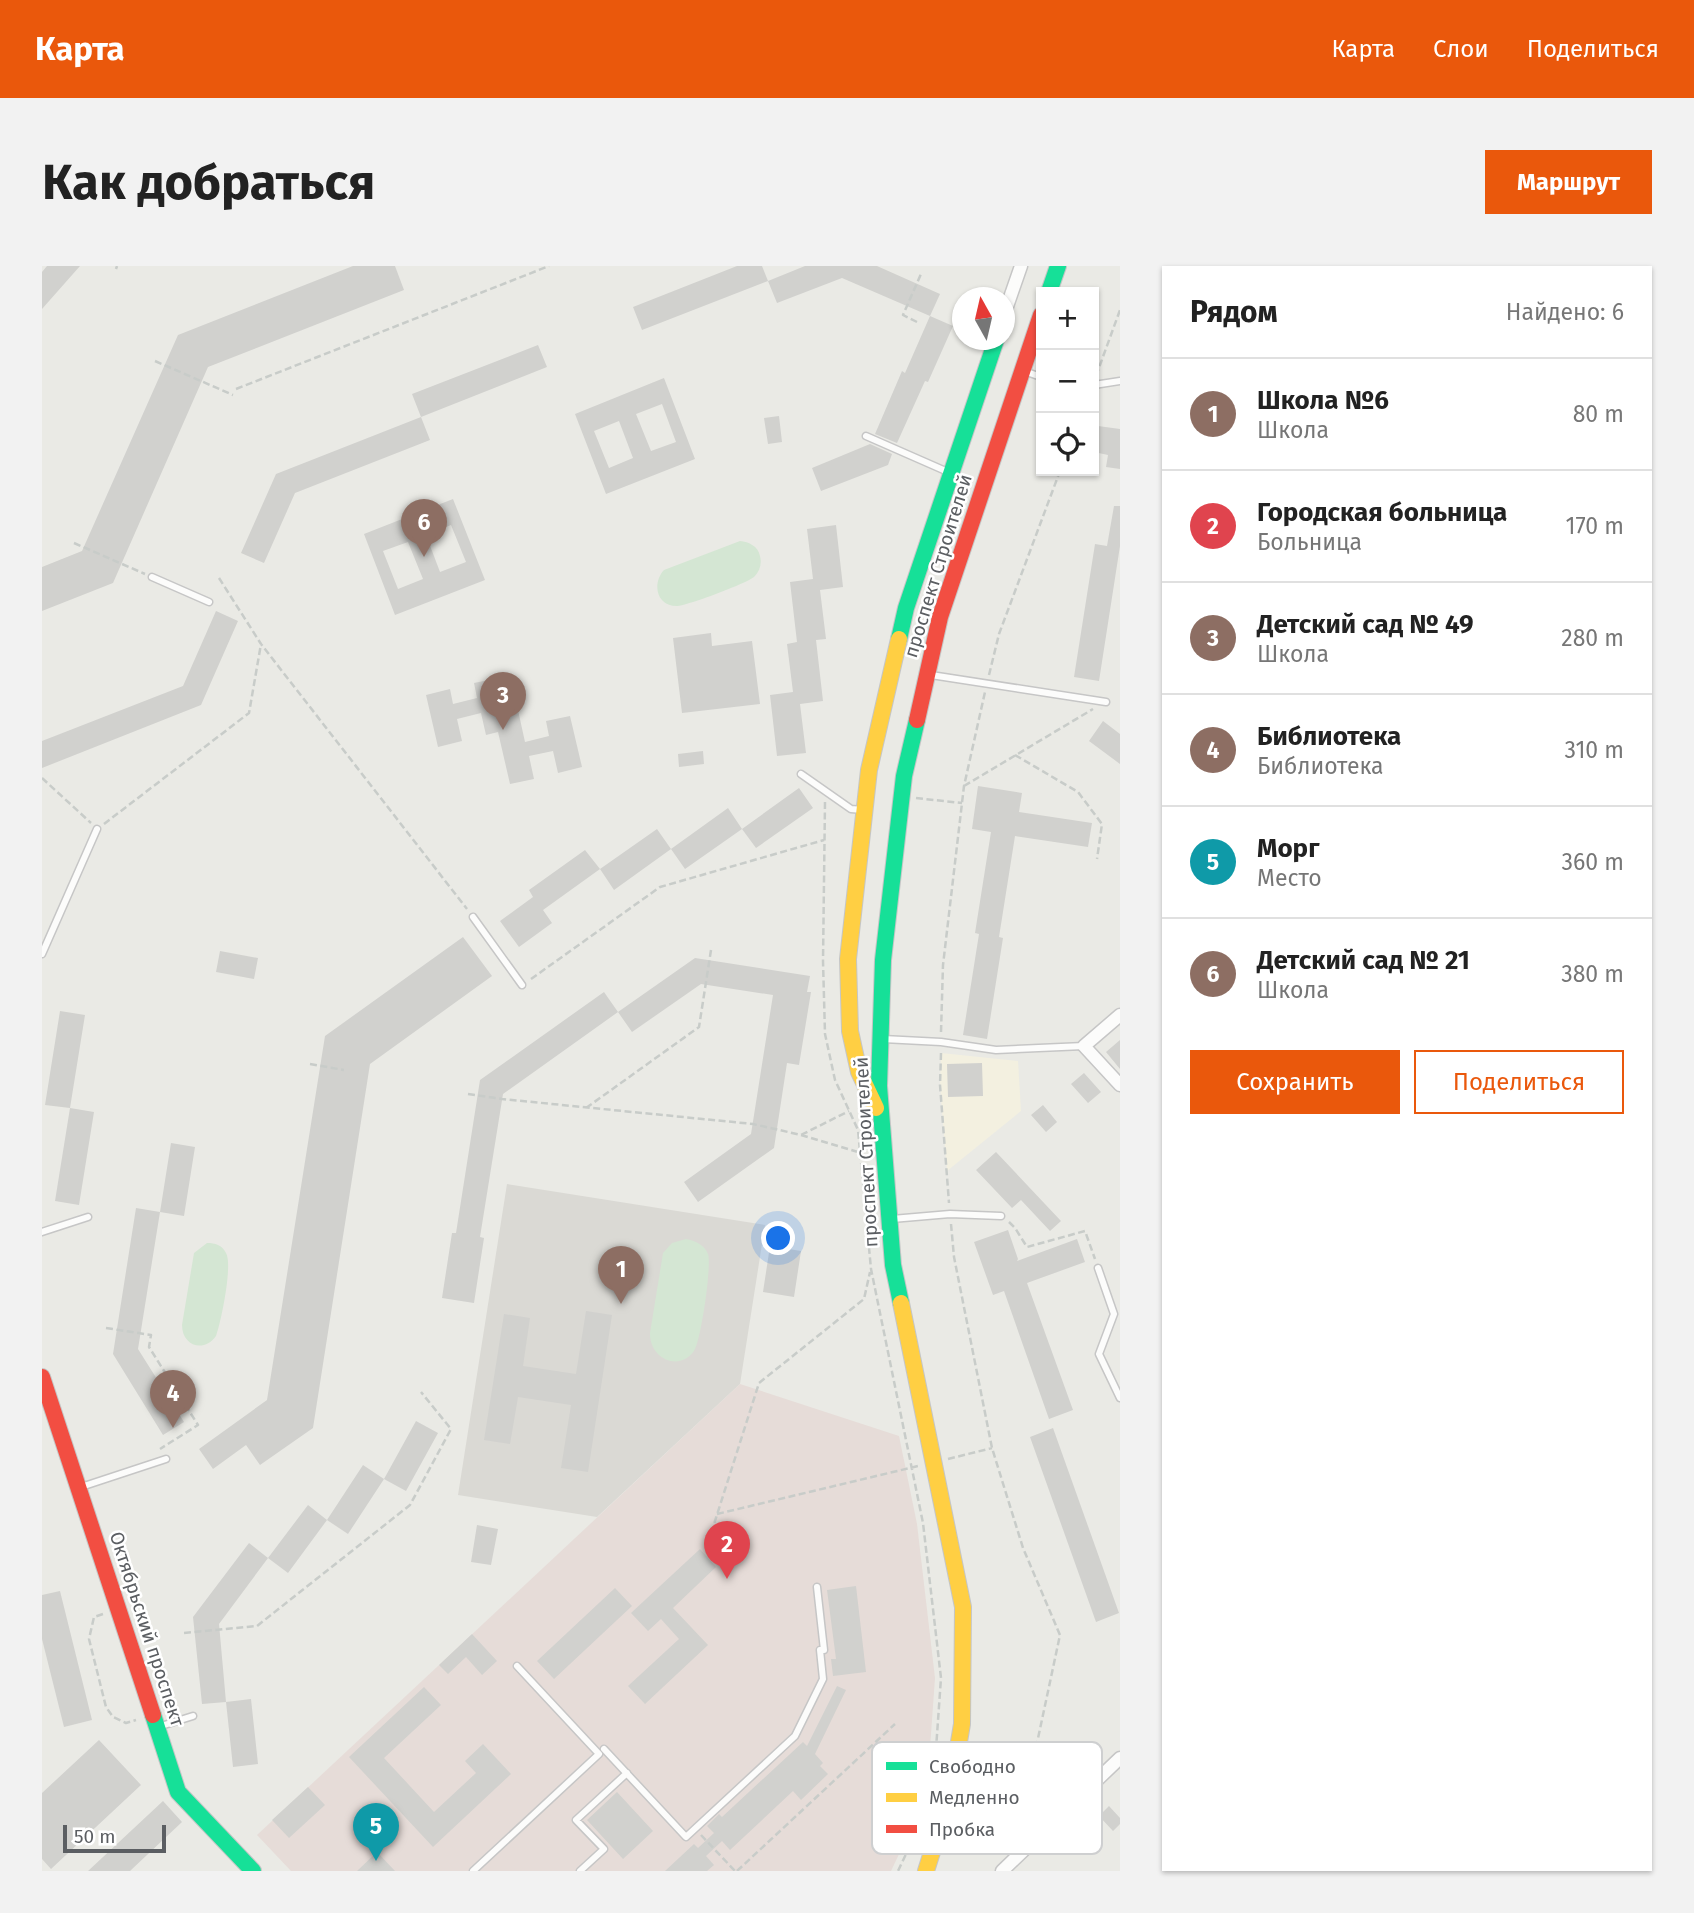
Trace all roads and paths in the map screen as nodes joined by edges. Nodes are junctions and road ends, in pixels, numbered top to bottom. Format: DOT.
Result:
graph roads {
  1 [pos="549,266"];
  2 [pos="1021,266"];
  3 [pos="1058,266"];
  4 [pos="921,274"];
  5 [pos="1014,287"];
  6 [pos="1051,287"];
  7 [pos="1120,310"];
  8 [pos="917,321"];
  9 [pos="1036,331"];
  10 [pos="993,350"];
  11 [pos="155,361"];
  12 [pos="1099,370"];
  13 [pos="1023,371"];
  14 [pos="1036,375"];
  15 [pos="1120,381"];
  16 [pos="1099,383"];
  17 [pos="236,389"];
  18 [pos="233,395"];
  19 [pos="866,436"];
  20 [pos="951,474"];
  21 [pos="1058,476"];
  22 [pos="74,543"];
  23 [pos="152,577"];
  24 [pos="219,578"];
  25 [pos="209,602"];
  26 [pos="261,644"];
  27 [pos="927,674"];
  28 [pos="987,684"];
  29 [pos="1106,702"];
  30 [pos="1015,755"];
  31 [pos="801,774"];
  32 [pos="42,778"];
  33 [pos="964,786"];
  34 [pos="825,791"];
  35 [pos="865,810"];
  36 [pos="97,829"];
  37 [pos="825,839"];
  38 [pos="1097,859"];
  39 [pos="473,917"];
  40 [pos="711,950"];
  41 [pos="42,954"];
  42 [pos="522,985"];
  43 [pos="1120,1015"];
  44 [pos="881,1039"];
  45 [pos="941,1042"];
  46 [pos="1084,1046"];
  47 [pos="310,1065"];
  48 [pos="344,1070"];
  49 [pos="1120,1085"];
  50 [pos="468,1094"];
  51 [pos="586,1108"];
  52 [pos="849,1111"];
  53 [pos="882,1122"];
  54 [pos="801,1135"];
  55 [pos="860,1152"];
  56 [pos="950,1214"];
  57 [pos="1002,1216"];
  58 [pos="88,1217"];
  59 [pos="890,1219"];
  60 [pos="42,1232"];
  61 [pos="1098,1268"];
  62 [pos="871,1269"];
  63 [pos="106,1328"];
  64 [pos="42,1377"];
  65 [pos="421,1392"];
  66 [pos="1120,1398"];
  67 [pos="992,1448"];
  68 [pos="159,1449"];
  69 [pos="166,1460"];
  70 [pos="933,1462"];
  71 [pos="912,1468"];
  72 [pos="79,1488"];
  73 [pos="717,1514"];
  74 [pos="708,1543"];
  75 [pos="817,1587"];
  76 [pos="118,1609"];
  77 [pos="184,1633"];
  78 [pos="517,1666"];
  79 [pos="193,1716"];
  80 [pos="126,1723"];
  81 [pos="895,1724"];
  82 [pos="157,1727"];
  83 [pos="876,1742"];
  84 [pos="936,1742"];
  85 [pos="959,1742"];
  86 [pos="1037,1742"];
  87 [pos="872,1745"];
  88 [pos="604,1749"];
  89 [pos="1120,1758"];
  90 [pos="627,1773"];
  91 [pos="1102,1775"];
  92 [pos="695,1829"];
  93 [pos="906,1854"];
  94 [pos="1013,1854"];
  95 [pos="1019,1854"];
  96 [pos="1012,1861"];
  97 [pos="253,1871"];
  98 [pos="473,1871"];
  99 [pos="580,1871"];
  100 [pos="736,1871"];
  101 [pos="898,1871"];
  102 [pos="1002,1871"];
  1 -- 17 [label="path"];
  2 -- 5 [label="street"];
  3 -- 6 [label="street"];
  4 -- 8 [label="path"];
  7 -- 12 [label="path"];
  9 -- 13 [label="street, проспект Строителей"];
  10 -- 20 [label="street"];
  11 -- 18 [label="path"];
  13 -- 14 [label="lane"];
  13 -- 27 [label="street, проспект Строителей"];
  15 -- 16 [label="lane"];
  19 -- 20 [label="lane"];
  20 -- 35 [label="street"];
  21 -- 28 [label="path"];
  22 -- 23 [label="path"];
  23 -- 25 [label="lane"];
  24 -- 26 [label="path"];
  26 -- 36 [label="path"];
  26 -- 39 [label="path"];
  27 -- 28 [label="lane"];
  27 -- 44 [label="street, проспект Строителей"];
  28 -- 29 [label="lane"];
  28 -- 33 [label="path"];
  29 -- 30 [label="path"];
  30 -- 33 [label="path"];
  30 -- 38 [label="path"];
  31 -- 34 [label="lane"];
  32 -- 36 [label="path"];
  33 -- 45 [label="path"];
  34 -- 35 [label="lane"];
  34 -- 37 [label="path"];
  35 -- 53 [label="street"];
  36 -- 41 [label="lane"];
  37 -- 42 [label="path"];
  37 -- 52 [label="path"];
  39 -- 42 [label="lane"];
  40 -- 51 [label="path"];
  43 -- 46 [label="street"];
  44 -- 45 [label="lane"];
  44 -- 53 [label="street, проспект Строителей"];
  45 -- 46 [label="lane"];
  45 -- 56 [label="path"];
  46 -- 49 [label="street"];
  47 -- 48 [label="path"];
  50 -- 51 [label="path"];
  51 -- 54 [label="path"];
  52 -- 54 [label="path"];
  52 -- 55 [label="path"];
  53 -- 59 [label="street, проспект Строителей"];
  54 -- 55 [label="path"];
  55 -- 62 [label="path"];
  56 -- 57 [label="lane"];
  56 -- 59 [label="lane"];
  56 -- 67 [label="path"];
  57 -- 61 [label="path"];
  58 -- 60 [label="lane"];
  59 -- 70 [label="street, проспект Строителей"];
  61 -- 66 [label="lane"];
  62 -- 71 [label="path"];
  62 -- 73 [label="path"];
  63 -- 68 [label="path"];
  64 -- 72 [label="street, Октябрьский проспект"];
  65 -- 77 [label="path"];
  67 -- 70 [label="path"];
  67 -- 86 [label="path"];
  69 -- 72 [label="lane"];
  70 -- 71 [label="path"];
  70 -- 85 [label="street, проспект Строителей"];
  71 -- 73 [label="path"];
  71 -- 84 [label="path"];
  72 -- 76 [label="street, Октябрьский проспект"];
  73 -- 74 [label="path"];
  75 -- 92 [label="lane"];
  76 -- 80 [label="path"];
  76 -- 82 [label="street, Октябрьский проспект"];
  78 -- 98 [label="lane"];
  79 -- 82 [label="lane"];
  81 -- 83 [label="path"];
  82 -- 97 [label="street, Октябрьский проспект"];
  87 -- 100 [label="path"];
  88 -- 90 [label="lane"];
  89 -- 91 [label="street"];
  90 -- 92 [label="lane"];
  90 -- 99 [label="lane"];
  92 -- 100 [label="path"];
  93 -- 101 [label="path"];
  94 -- 96 [label="path"];
  95 -- 96 [label="street"];
  96 -- 102 [label="street"];
}
